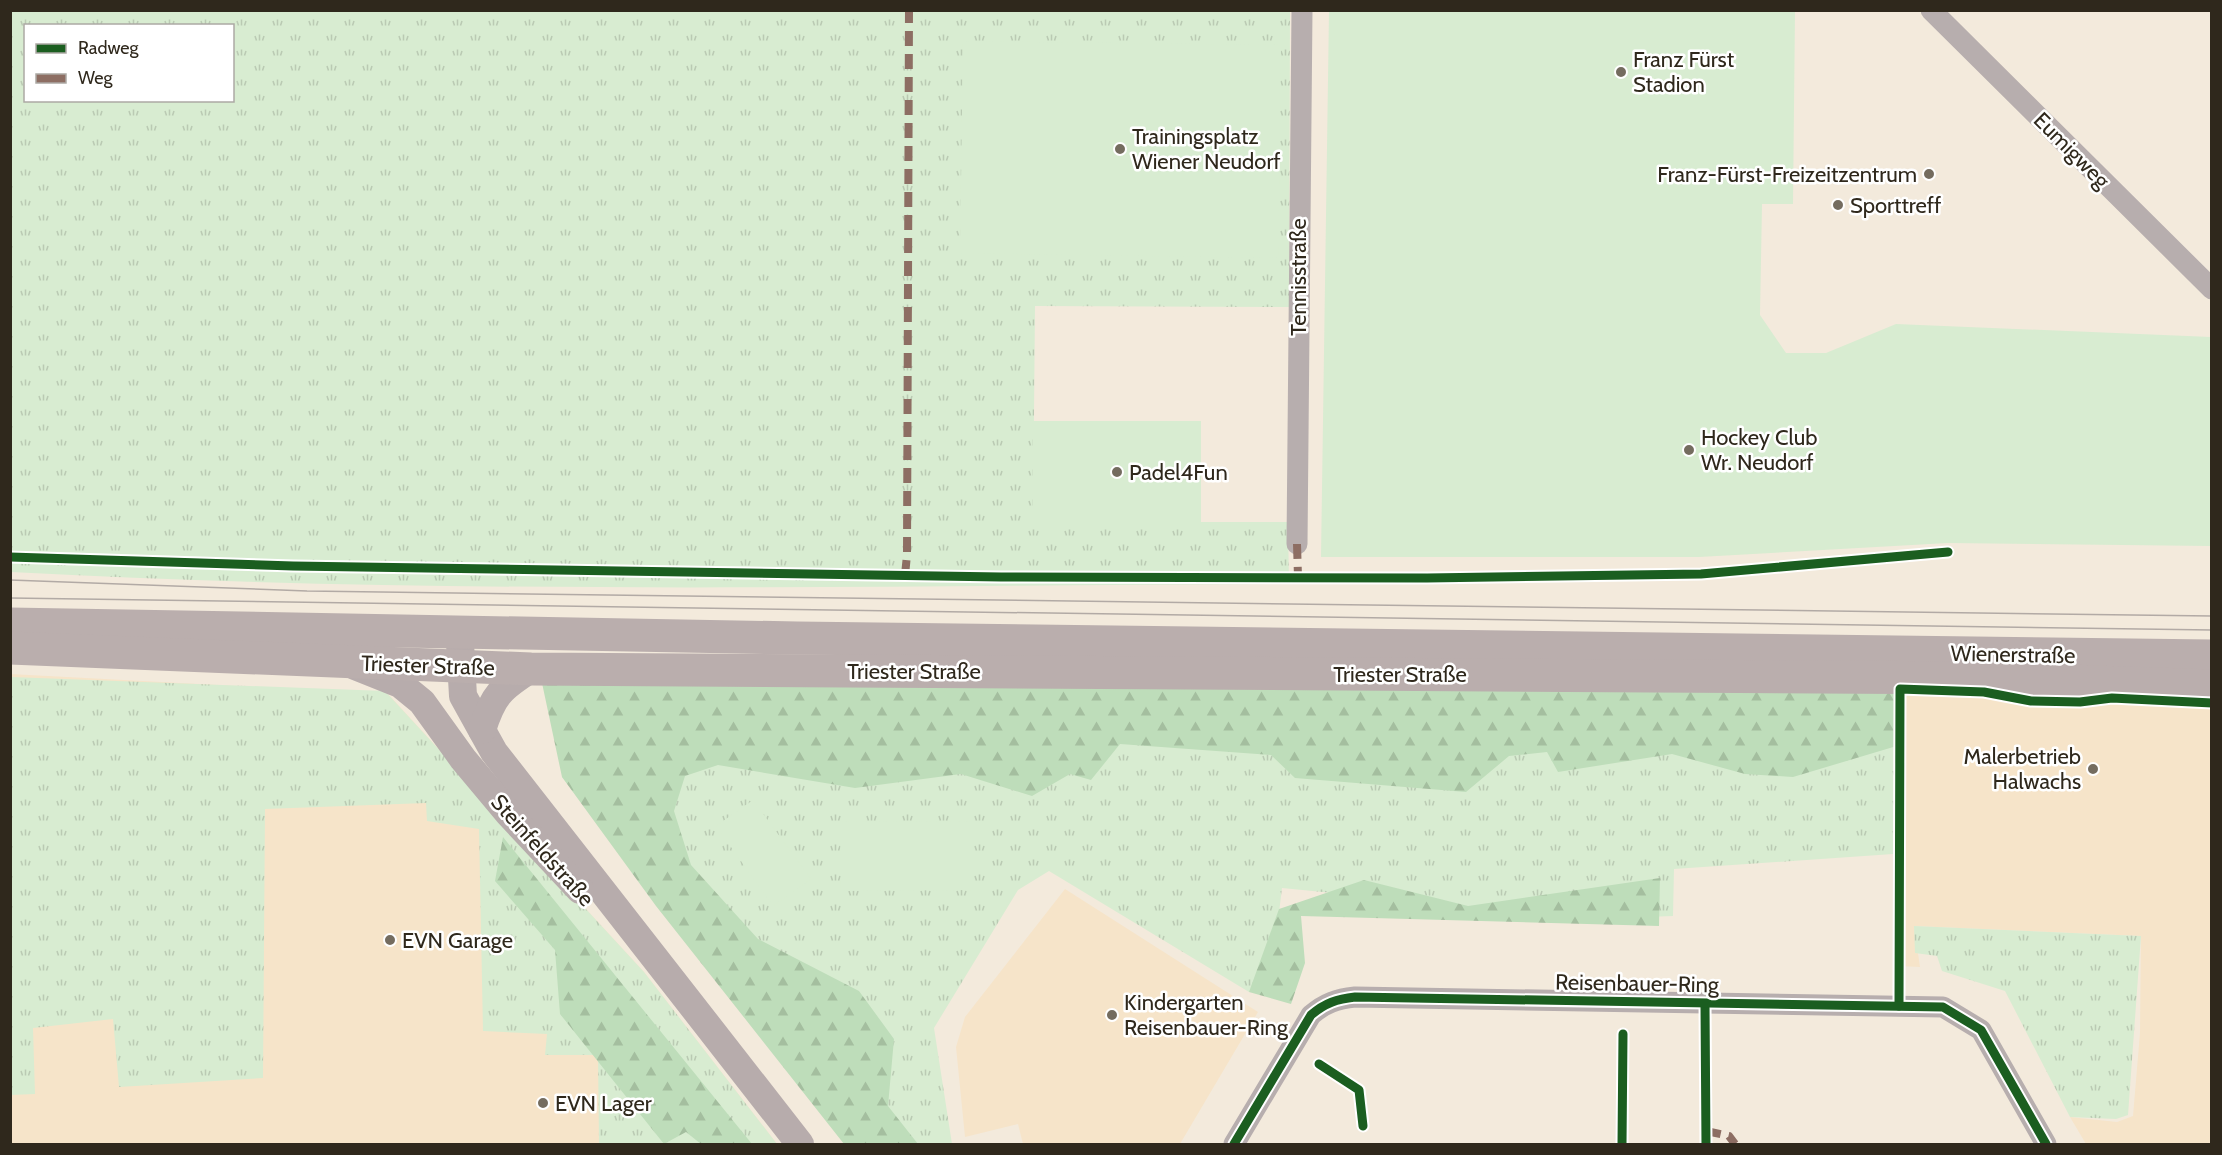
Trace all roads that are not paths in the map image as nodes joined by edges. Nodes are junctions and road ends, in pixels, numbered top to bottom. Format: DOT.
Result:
graph roads {
  1 [pos="1302,10"];
  2 [pos="1931,10"];
  3 [pos="2211,289"];
  4 [pos="1297,544"];
  5 [pos="10,624"];
  6 [pos="456,632"];
  7 [pos="10,648"];
  8 [pos="2211,656"];
  9 [pos="347,663"];
  10 [pos="1816,664"];
  11 [pos="449,665"];
  12 [pos="531,669"];
  13 [pos="2211,686"];
  14 [pos="440,725"];
  15 [pos="482,730"];
  16 [pos="718,1041"];
  17 [pos="800,1144"];
  18 [pos="1234,1144"];
  19 [pos="2046,1144"];
  1 -- 4 [label="street, Tennisstraße"];
  2 -- 3 [label="street, Eumigweg"];
  5 -- 6 [label="main road, Triester Straße"];
  6 -- 10 [label="main road, Triester Straße"];
  6 -- 11 [label="main road, Steinfeldstraße"];
  7 -- 9 [label="main road, Triester Straße"];
  8 -- 10 [label="main road, Wienerstraße"];
  9 -- 11 [label="main road, Triester Straße"];
  9 -- 14 [label="main road"];
  10 -- 12 [label="main road, Triester Straße"];
  10 -- 13 [label="main road, Wienerstraße"];
  11 -- 12 [label="main road, Triester Straße"];
  11 -- 14 [label="main road, Steinfeldstraße"];
  11 -- 15 [label="main road, Steinfeldstraße"];
  12 -- 15 [label="main road"];
  14 -- 16 [label="main road, Steinfeldstraße"];
  15 -- 16 [label="main road, Steinfeldstraße"];
  16 -- 17 [label="main road, Steinfeldstraße"];
  18 -- 19 [label="street, Reisenbauer-Ring"];
}
